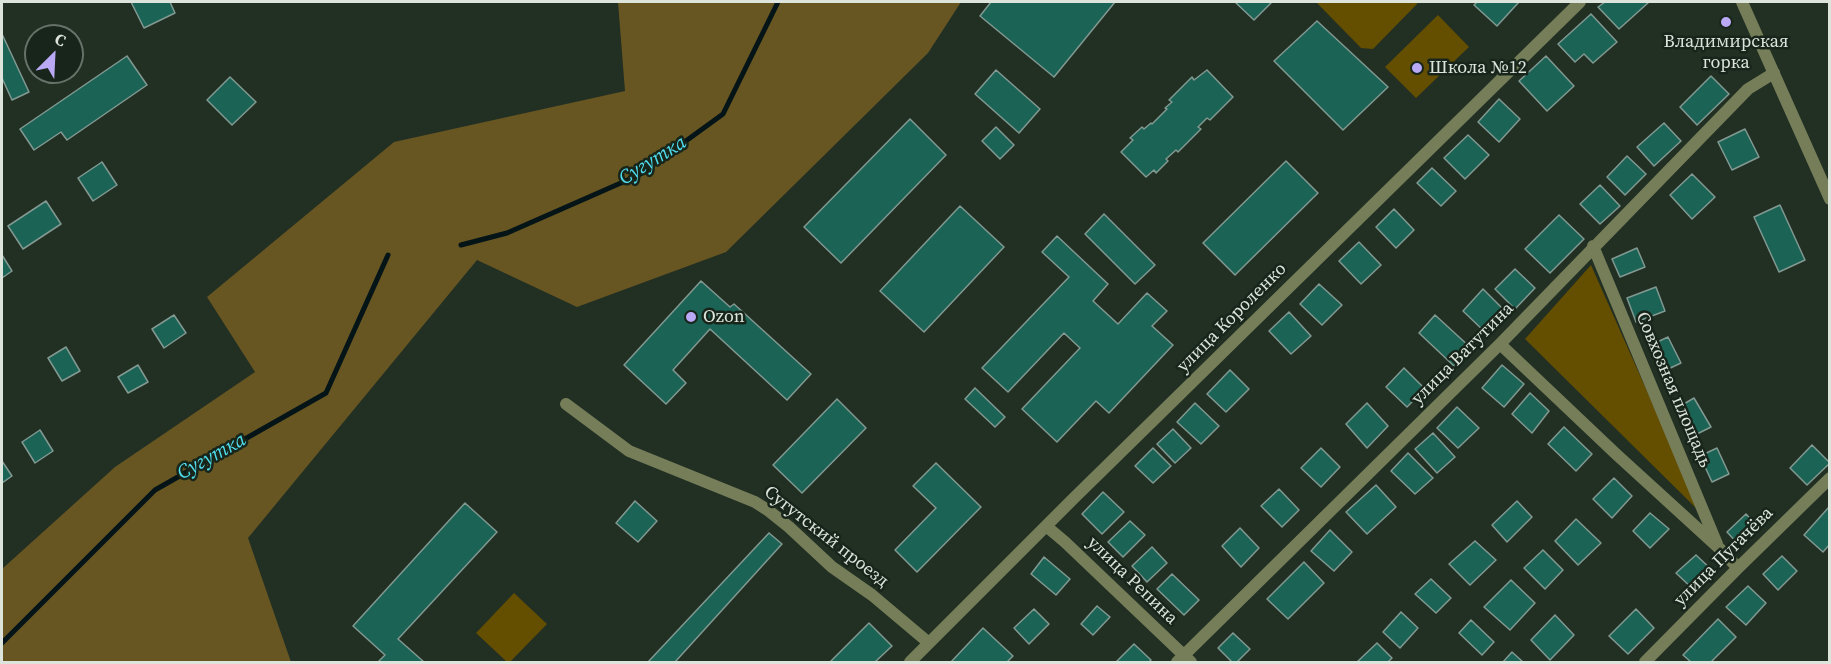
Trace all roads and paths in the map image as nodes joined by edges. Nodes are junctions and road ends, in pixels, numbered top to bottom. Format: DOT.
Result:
graph roads {
  1 [pos="1580,2"];
  2 [pos="1742,2"];
  3 [pos="1774,73"];
  4 [pos="1830,199"];
  5 [pos="1593,246"];
  6 [pos="1500,344"];
  7 [pos="566,404"];
  8 [pos="1830,478"];
  9 [pos="1046,526"];
  10 [pos="1719,548"];
  11 [pos="1738,568"];
  12 [pos="929,643"];
  13 [pos="1184,660"];
  14 [pos="916,661"];
  15 [pos="1645,663"];
  1 -- 9 [label="street, улица Короленко"];
  2 -- 3 [label="street"];
  3 -- 4 [label="street"];
  3 -- 5 [label="street, улица Ватутина"];
  5 -- 6 [label="street, улица Ватутина"];
  5 -- 10 [label="street, Совхозная площадь"];
  6 -- 10 [label="street, Совхозная площадь"];
  6 -- 13 [label="street, улица Ватутина"];
  7 -- 12 [label="street, Сугутский проезд"];
  8 -- 11 [label="street, улица Пугачёва"];
  9 -- 12 [label="street, улица Короленко"];
  9 -- 13 [label="street, улица Репина"];
  10 -- 11 [label="street, Совхозная площадь"];
  11 -- 15 [label="street, улица Пугачёва"];
  12 -- 14 [label="street, улица Короленко"];
}
